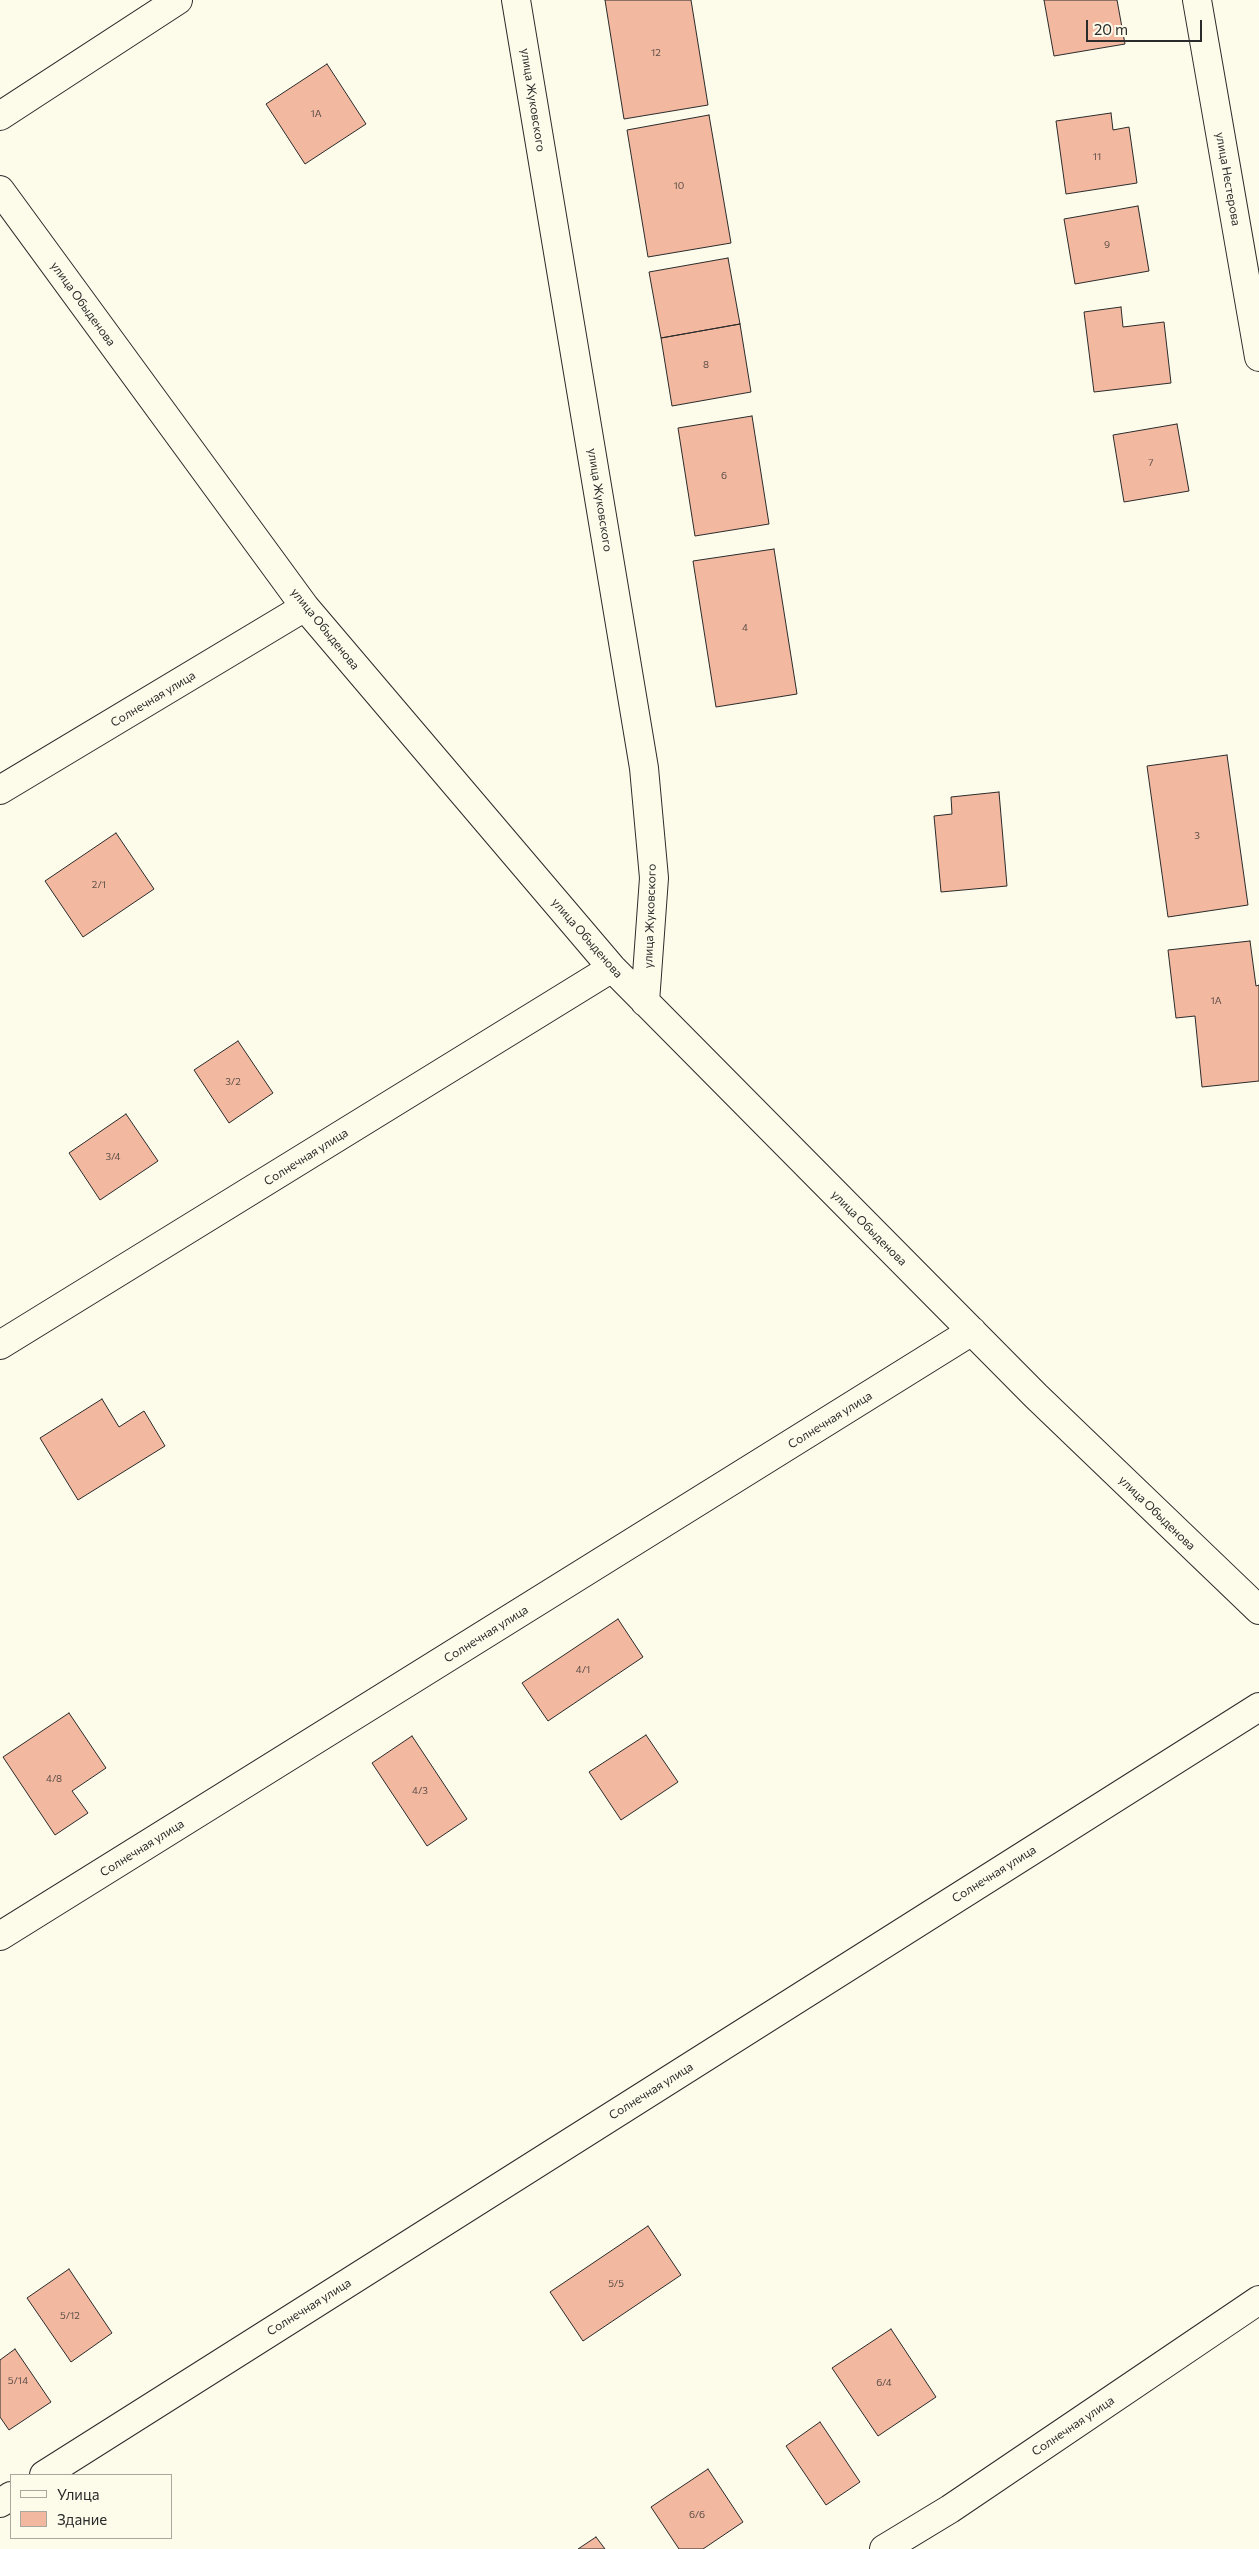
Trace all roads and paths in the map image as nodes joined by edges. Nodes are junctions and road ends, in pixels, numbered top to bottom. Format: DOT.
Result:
graph roads {
  1 [pos="178,0"];
  2 [pos="516,0"];
  3 [pos="1197,0"];
  4 [pos="0,116"];
  5 [pos="0,190"];
  6 [pos="1259,357"];
  7 [pos="305,607"];
  8 [pos="0,790"];
  9 [pos="612,968"];
  10 [pos="645,1002"];
  11 [pos="972,1331"];
  12 [pos="0,1345"];
  13 [pos="1259,1610"];
  14 [pos="1259,1707"];
  15 [pos="0,1936"];
  16 [pos="1259,2300"];
  17 [pos="46,2474"];
  18 [pos="884,2549"];
  1 -- 4 [label="street"];
  2 -- 10 [label="street, улица Жуковского"];
  3 -- 6 [label="street, улица Нестерова"];
  5 -- 7 [label="street, улица Обыденова"];
  7 -- 8 [label="street, Солнечная улица"];
  7 -- 9 [label="street, улица Обыденова"];
  9 -- 10 [label="street, улица Обыденова"];
  9 -- 12 [label="street, Солнечная улица"];
  10 -- 11 [label="street, улица Обыденова"];
  11 -- 13 [label="street, улица Обыденова"];
  11 -- 15 [label="street, Солнечная улица"];
  14 -- 17 [label="street, Солнечная улица"];
  16 -- 18 [label="street, Солнечная улица"];
}
